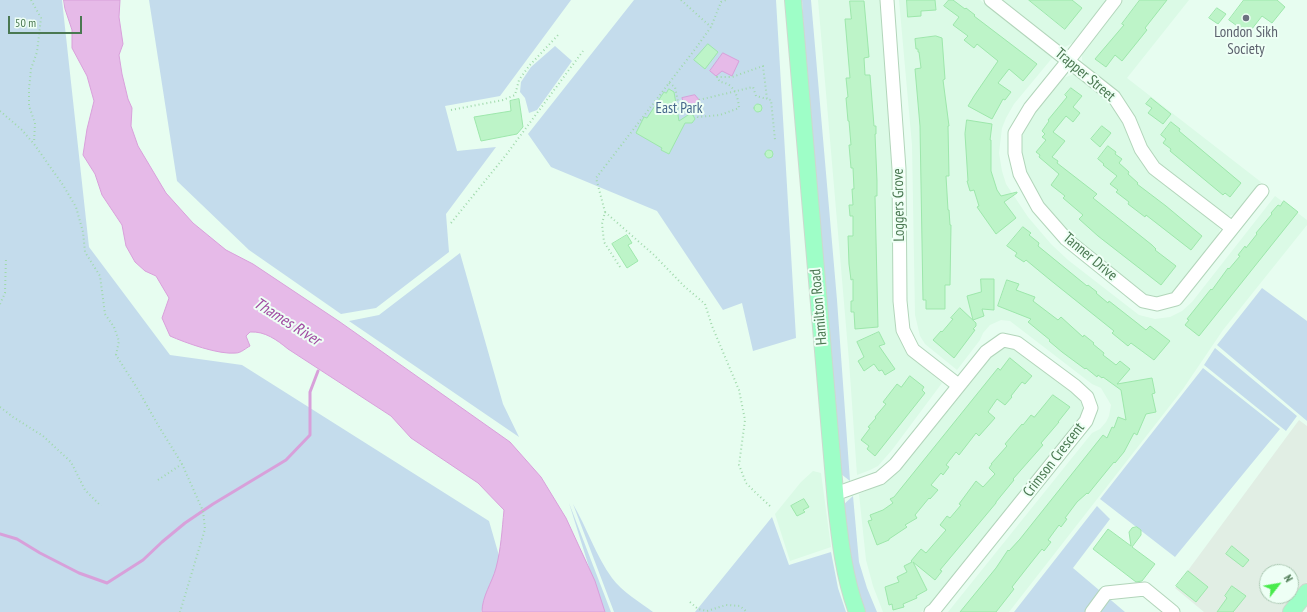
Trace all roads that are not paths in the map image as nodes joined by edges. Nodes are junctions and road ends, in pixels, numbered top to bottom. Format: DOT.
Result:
graph roads {
  1 [pos="794,0"];
  2 [pos="887,0"];
  3 [pos="991,0"];
  4 [pos="1115,0"];
  5 [pos="1068,61"];
  6 [pos="1262,191"];
  7 [pos="1232,228"];
  8 [pos="958,385"];
  9 [pos="835,494"];
  10 [pos="1307,592"];
  11 [pos="856,612"];
  12 [pos="931,612"];
  13 [pos="1092,612"];
  14 [pos="1173,612"];
  15 [pos="1291,612"];
  1 -- 9 [label="main road, Hamilton Road"];
  2 -- 8 [label="street, Loggers Grove"];
  3 -- 5 [label="street, Trapper Street"];
  4 -- 5 [label="street, Tanner Drive"];
  5 -- 7 [label="street, Trapper Street"];
  5 -- 7 [label="street, Tanner Drive"];
  6 -- 7 [label="street, Tanner Drive"];
  8 -- 9 [label="street, Crimson Crescent"];
  8 -- 12 [label="street, Crimson Crescent"];
  9 -- 11 [label="main road, Hamilton Road"];
  10 -- 15 [label="main road"];
  13 -- 14 [label="street"];
}
